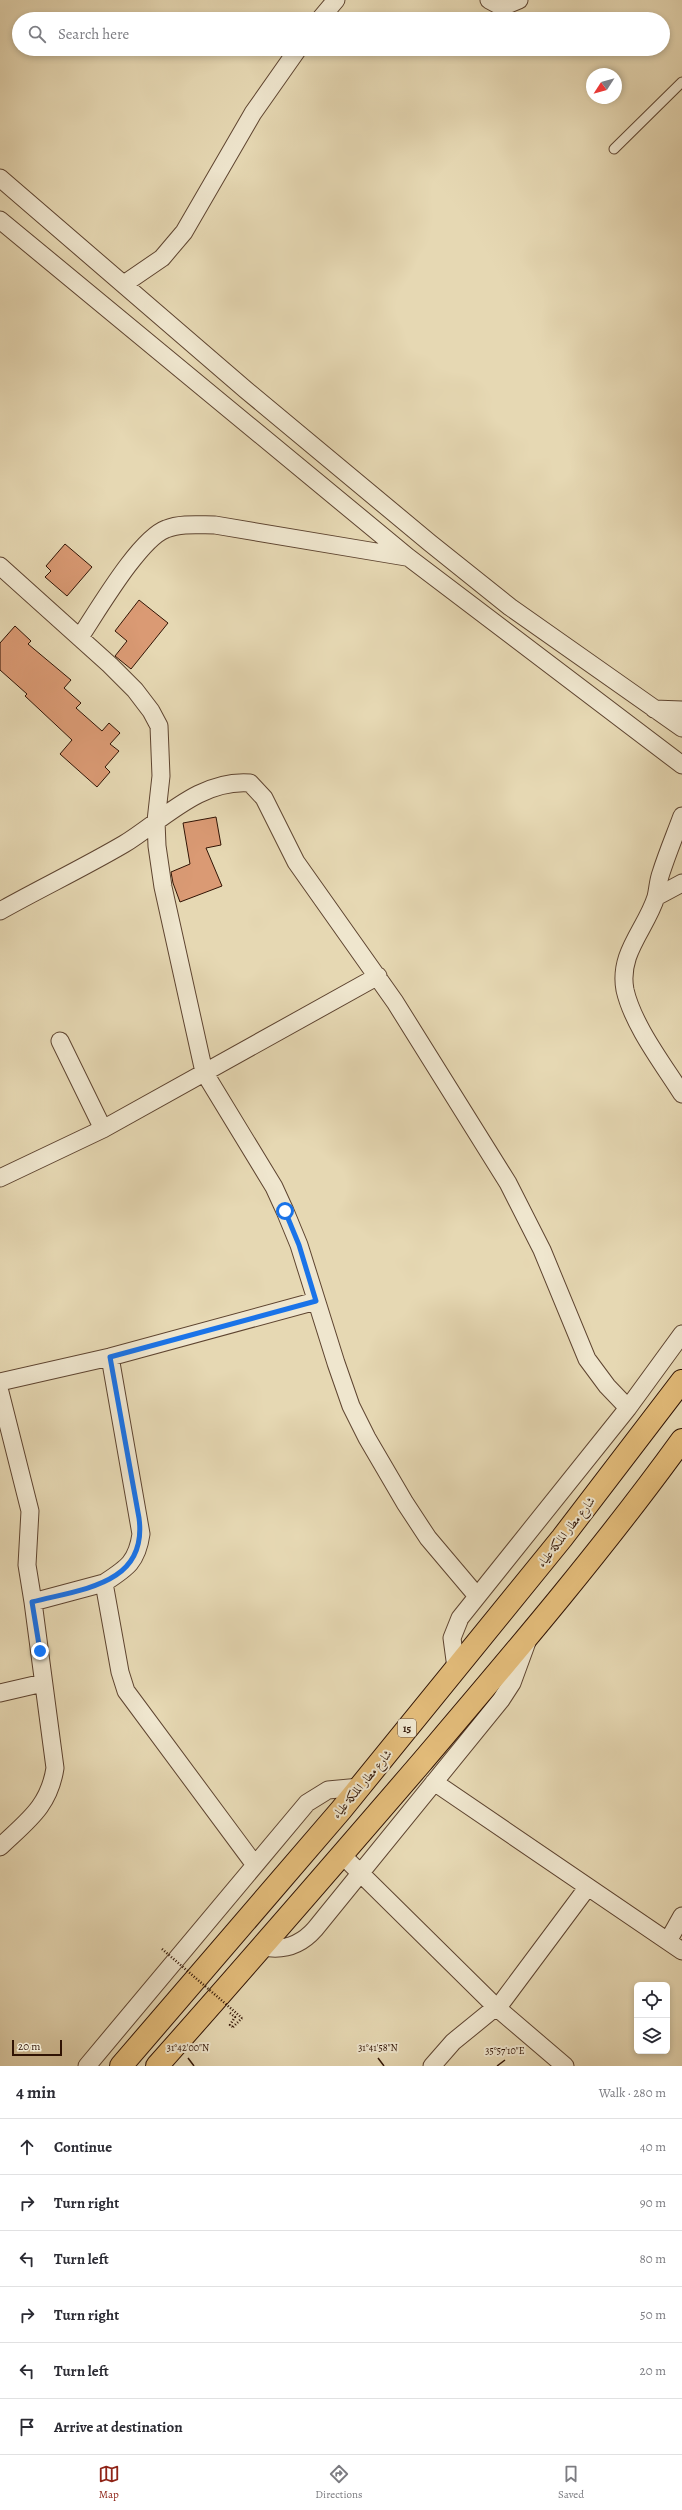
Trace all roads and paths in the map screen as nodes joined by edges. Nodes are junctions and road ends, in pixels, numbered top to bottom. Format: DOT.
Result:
graph roads {
  1 [pos="336,0"];
  2 [pos="489,0"];
  3 [pos="519,0"];
  4 [pos="326,12"];
  5 [pos="293,56"];
  6 [pos="682,82"];
  7 [pos="614,149"];
  8 [pos="0,178"];
  9 [pos="0,220"];
  10 [pos="124,284"];
  11 [pos="408,557"];
  12 [pos="0,566"];
  13 [pos="80,637"];
  14 [pos="654,709"];
  15 [pos="682,710"];
  16 [pos="682,728"];
  17 [pos="682,765"];
  18 [pos="682,816"];
  19 [pos="156,821"];
  20 [pos="682,883"];
  21 [pos="656,897"];
  22 [pos="0,911"];
  23 [pos="378,976"];
  24 [pos="60,1041"];
  25 [pos="204,1072"];
  26 [pos="682,1094"];
  27 [pos="103,1130"];
  28 [pos="0,1178"];
  29 [pos="316,1301"];
  30 [pos="682,1334"];
  31 [pos="110,1357"];
  32 [pos="682,1381"];
  33 [pos="0,1382"];
  34 [pos="0,1392"];
  35 [pos="628,1408"];
  36 [pos="682,1440"];
  37 [pos="104,1583"];
  38 [pos="477,1596"];
  39 [pos="32,1602"];
  40 [pos="529,1637"];
  41 [pos="456,1668"];
  42 [pos="43,1683"];
  43 [pos="0,1693"];
  44 [pos="434,1782"];
  45 [pos="360,1787"];
  46 [pos="0,1847"];
  47 [pos="342,1855"];
  48 [pos="255,1865"];
  49 [pos="360,1873"];
  50 [pos="587,1888"];
  51 [pos="682,1916"];
  52 [pos="675,1946"];
  53 [pos="263,1947"];
  54 [pos="162,1949"];
  55 [pos="496,2007"];
  56 [pos="233,2027"];
  57 [pos="87,2066"];
  58 [pos="121,2066"];
  59 [pos="157,2066"];
  60 [pos="432,2066"];
  61 [pos="565,2066"];
  1 -- 4 [label="street"];
  2 -- 3 [label="street"];
  5 -- 10 [label="street"];
  6 -- 7 [label="lane"];
  8 -- 10 [label="street"];
  9 -- 11 [label="street"];
  10 -- 14 [label="street"];
  11 -- 13 [label="street"];
  11 -- 17 [label="street"];
  12 -- 13 [label="street"];
  13 -- 19 [label="street"];
  14 -- 15 [label="street"];
  14 -- 16 [label="street"];
  18 -- 21 [label="street"];
  19 -- 22 [label="street"];
  19 -- 23 [label="street"];
  19 -- 25 [label="street"];
  20 -- 21 [label="street"];
  21 -- 26 [label="street"];
  23 -- 25 [label="street"];
  23 -- 35 [label="street"];
  24 -- 27 [label="street"];
  25 -- 27 [label="street"];
  25 -- 29 [label="street"];
  27 -- 28 [label="street"];
  29 -- 31 [label="street"];
  29 -- 38 [label="street"];
  30 -- 35 [label="street"];
  31 -- 33 [label="street"];
  31 -- 37 [label="street"];
  32 -- 41 [label="highway, شارع مطار الملكة علياء / 15"];
  34 -- 39 [label="street"];
  35 -- 38 [label="street"];
  36 -- 40 [label="highway"];
  37 -- 39 [label="street"];
  37 -- 48 [label="street"];
  38 -- 41 [label="street"];
  39 -- 42 [label="street"];
  40 -- 44 [label="street"];
  40 -- 47 [label="highway"];
  41 -- 45 [label="highway, شارع مطار الملكة علياء / 15"];
  42 -- 43 [label="street"];
  42 -- 46 [label="street"];
  44 -- 49 [label="street"];
  44 -- 50 [label="street"];
  45 -- 48 [label="street"];
  45 -- 58 [label="highway, شارع مطار الملكة علياء / 15"];
  47 -- 49 [label="street"];
  47 -- 53 [label="highway"];
  48 -- 57 [label="street"];
  49 -- 53 [label="street"];
  49 -- 55 [label="street"];
  50 -- 52 [label="street"];
  50 -- 55 [label="street"];
  51 -- 52 [label="street"];
  53 -- 59 [label="highway"];
  54 -- 56 [label="path, bridge"];
  55 -- 60 [label="street"];
  55 -- 61 [label="street"];
}
